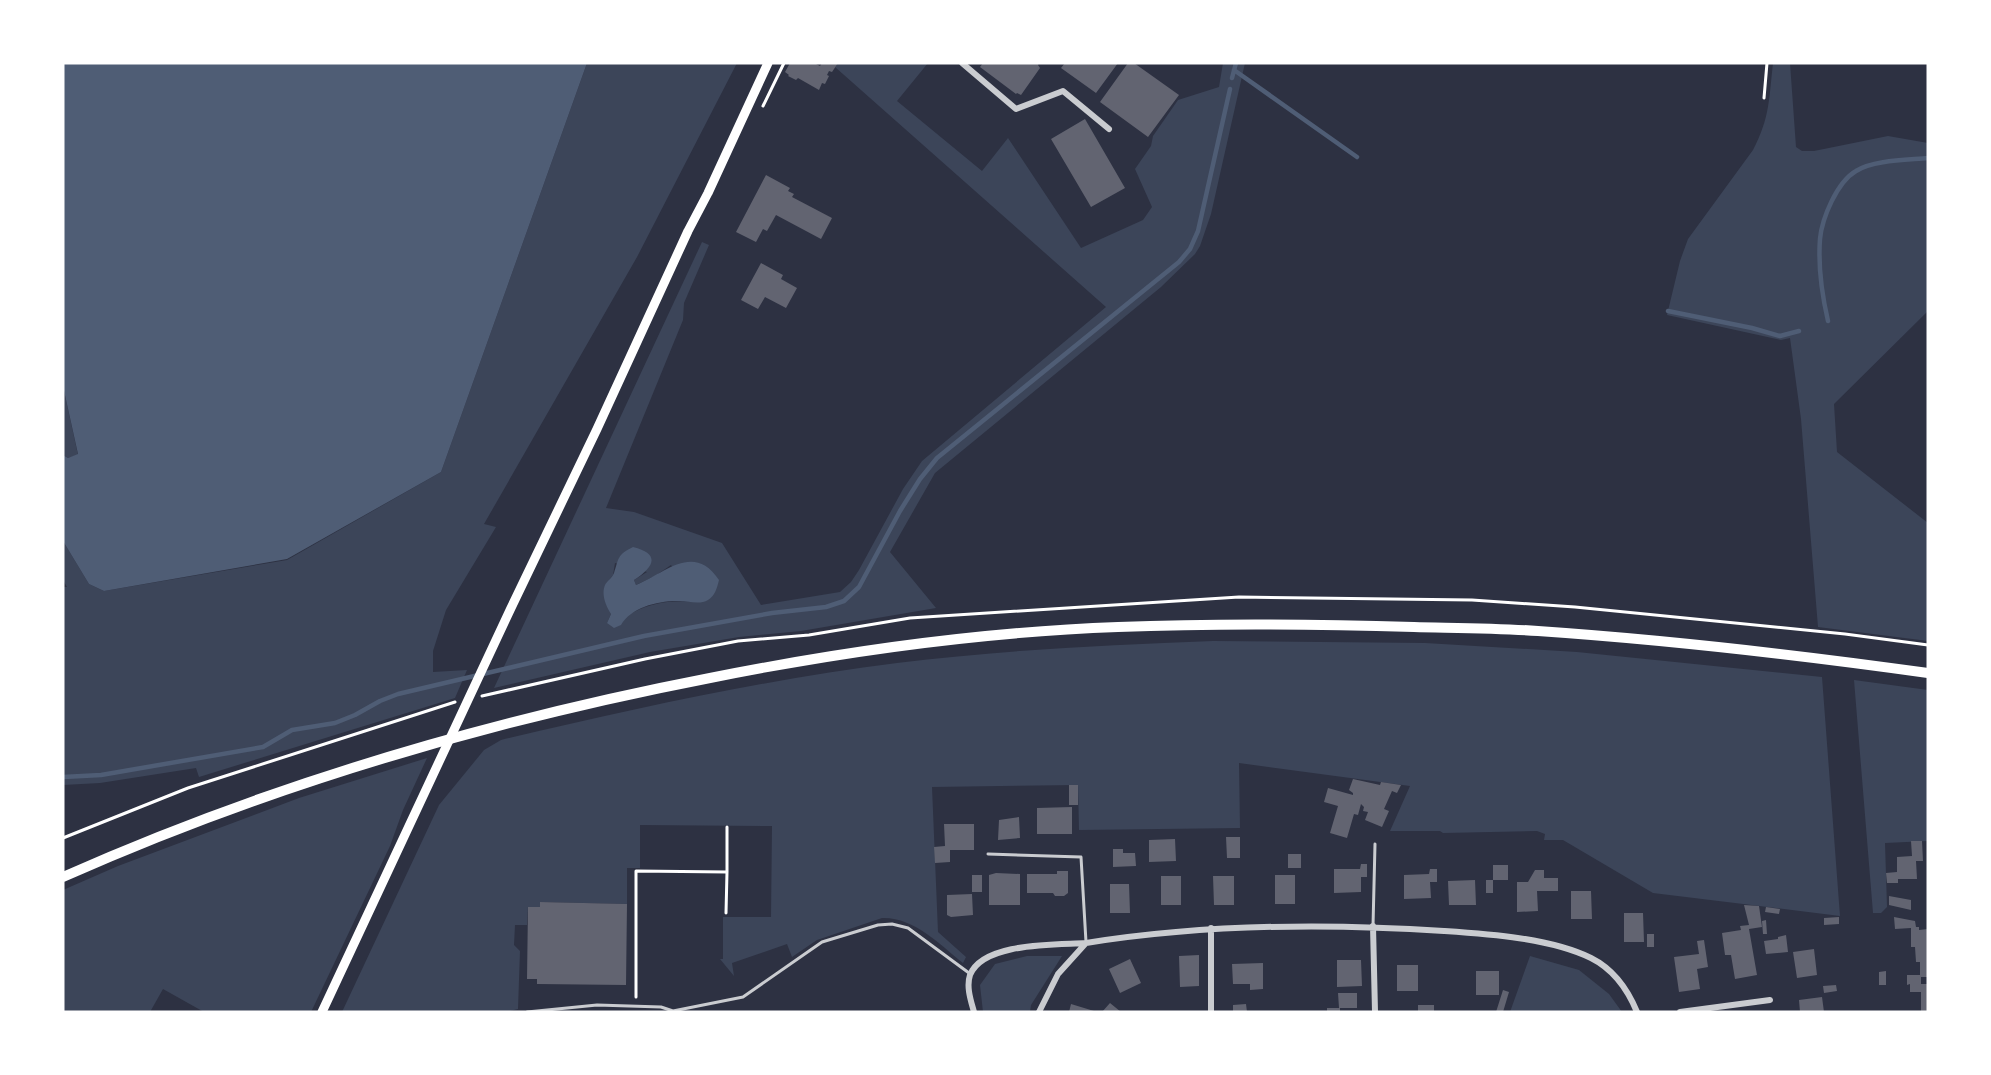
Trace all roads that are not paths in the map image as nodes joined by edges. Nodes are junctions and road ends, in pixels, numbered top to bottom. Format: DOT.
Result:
graph roads {
  1 [pos="768,63"];
  2 [pos="962,63"];
  3 [pos="1109,129"];
  4 [pos="1928,673"];
  5 [pos="1375,844"];
  6 [pos="988,854"];
  7 [pos="63,877"];
  8 [pos="1373,926"];
  9 [pos="1211,927"];
  10 [pos="1086,943"];
  11 [pos="971,974"];
  12 [pos="1770,1000"];
  13 [pos="322,1012"];
  14 [pos="527,1012"];
  15 [pos="974,1012"];
  16 [pos="1039,1012"];
  17 [pos="1211,1012"];
  18 [pos="1375,1012"];
  19 [pos="1637,1012"];
  20 [pos="1680,1012"];
  1 -- 13 [label="main road"];
  2 -- 3 [label="street"];
  4 -- 7 [label="main road"];
  5 -- 8 [label="lane"];
  6 -- 10 [label="lane"];
  8 -- 9 [label="street"];
  8 -- 18 [label="street"];
  8 -- 19 [label="street"];
  9 -- 10 [label="street"];
  9 -- 17 [label="street"];
  10 -- 11 [label="street"];
  10 -- 16 [label="street"];
  11 -- 14 [label="lane"];
  11 -- 15 [label="street"];
  12 -- 20 [label="street"];
}
